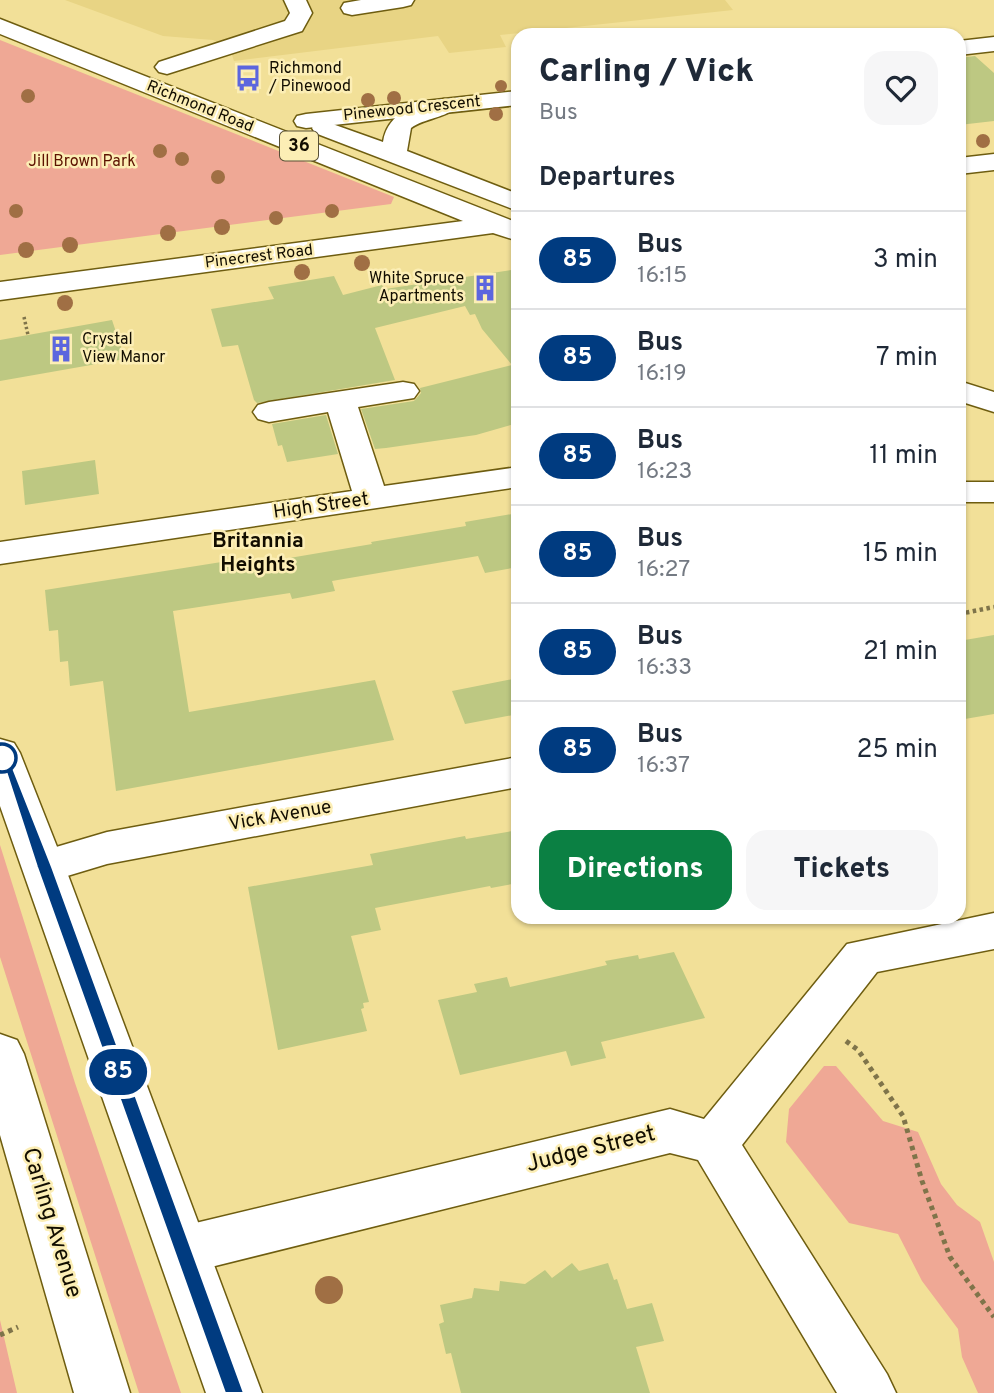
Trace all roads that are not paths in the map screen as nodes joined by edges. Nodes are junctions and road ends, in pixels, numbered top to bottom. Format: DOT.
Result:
graph roads {
  1 [pos="295,0"];
  2 [pos="403,0"];
  3 [pos="352,8"];
  4 [pos="0,26"];
  5 [pos="994,44"];
  6 [pos="966,47"];
  7 [pos="141,57"];
  8 [pos="167,67"];
  9 [pos="202,80"];
  10 [pos="511,99"];
  11 [pos="444,106"];
  12 [pos="394,155"];
  13 [pos="994,162"];
  14 [pos="966,165"];
  15 [pos="511,201"];
  16 [pos="511,205"];
  17 [pos="457,210"];
  18 [pos="510,227"];
  19 [pos="0,270"];
  20 [pos="0,291"];
  21 [pos="403,391"];
  22 [pos="966,393"];
  23 [pos="340,401"];
  24 [pos="994,403"];
  25 [pos="269,412"];
  26 [pos="511,478"];
  27 [pos="966,492"];
  28 [pos="994,492"];
  29 [pos="371,498"];
  30 [pos="0,553"];
  31 [pos="0,753"];
  32 [pos="511,773"];
  33 [pos="44,867"];
  34 [pos="994,931"];
  35 [pos="0,1054"];
  36 [pos="713,1143"];
  37 [pos="183,1250"];
  38 [pos="102,1393"];
  39 [pos="234,1393"];
  40 [pos="868,1393"];
  1 -- 8 [label="main road"];
  2 -- 3 [label="main road"];
  4 -- 17 [label="main road, Richmond Road / 36"];
  5 -- 6 [label="main road"];
  7 -- 8 [label="main road, Richmond Road"];
  8 -- 9 [label="main road, Richmond Road"];
  10 -- 11 [label="main road, Pinewood Crescent"];
  11 -- 12 [label="main road"];
  11 -- 12 [label="main road, Pinewood Crescent / 36"];
  12 -- 15 [label="main road, 36"];
  13 -- 14 [label="main road"];
  16 -- 17 [label="main road, Pinecrest Road"];
  17 -- 18 [label="main road, Richmond Road / 36"];
  17 -- 19 [label="main road, Pinecrest Road"];
  18 -- 20 [label="main road, Pinecrest Road"];
  21 -- 23 [label="main road"];
  22 -- 24 [label="main road"];
  23 -- 25 [label="main road"];
  23 -- 29 [label="main road"];
  26 -- 29 [label="main road, High Street"];
  27 -- 28 [label="main road"];
  29 -- 30 [label="main road, High Street"];
  31 -- 33 [label="main road"];
  32 -- 33 [label="main road, Vick Avenue"];
  33 -- 37 [label="main road"];
  34 -- 36 [label="main road"];
  35 -- 38 [label="main road, Carling Avenue"];
  36 -- 37 [label="main road, Judge Street"];
  36 -- 40 [label="main road"];
  37 -- 39 [label="main road"];
}
